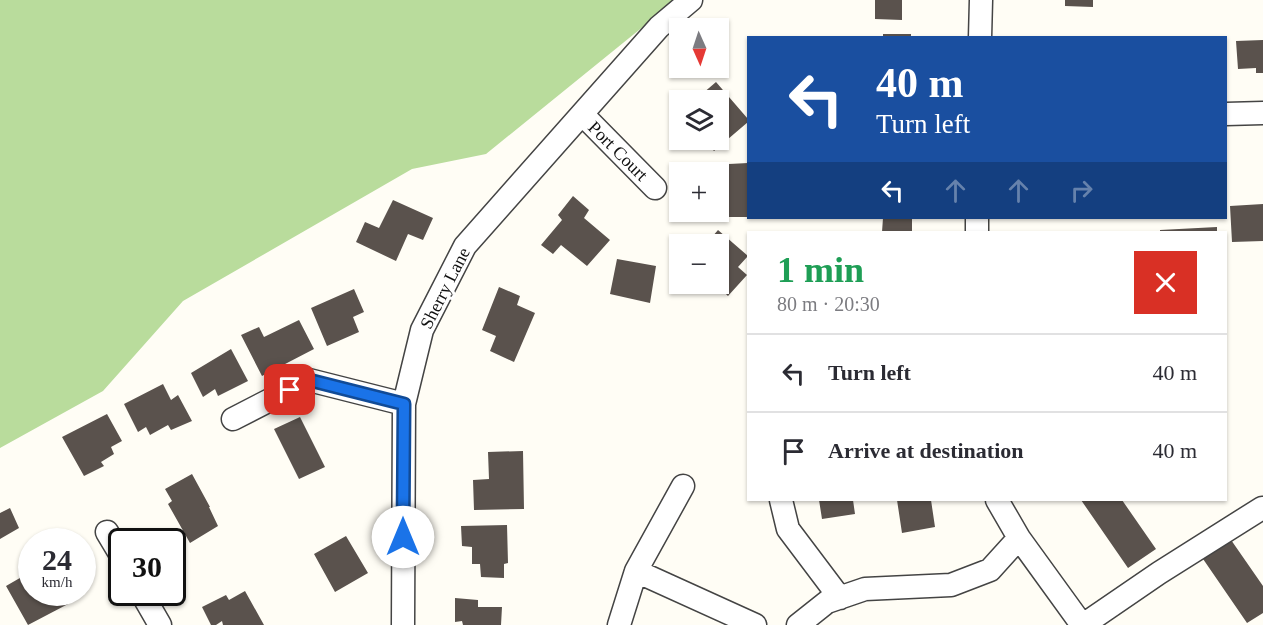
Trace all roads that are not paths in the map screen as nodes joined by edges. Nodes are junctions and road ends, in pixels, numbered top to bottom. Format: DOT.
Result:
graph roads {
  1 [pos="691,0"];
  2 [pos="981,0"];
  3 [pos="980,36"];
  4 [pos="1263,113"];
  5 [pos="582,114"];
  6 [pos="1227,114"];
  7 [pos="655,188"];
  8 [pos="404,404"];
  9 [pos="233,419"];
  10 [pos="683,486"];
  11 [pos="781,501"];
  12 [pos="998,501"];
  13 [pos="1263,509"];
  14 [pos="1019,538"];
  15 [pos="636,571"];
  16 [pos="840,598"];
  17 [pos="149,606"];
  18 [pos="160,625"];
  19 [pos="403,625"];
  20 [pos="619,625"];
  21 [pos="755,625"];
  22 [pos="798,625"];
  23 [pos="1083,625"];
  1 -- 5 [label="street, Sherry Lane"];
  2 -- 3 [label="street"];
  4 -- 6 [label="street"];
  5 -- 7 [label="street, Port Court"];
  5 -- 8 [label="street, Sherry Lane"];
  8 -- 9 [label="street"];
  8 -- 19 [label="street, Sherry Lane"];
  10 -- 15 [label="street"];
  11 -- 16 [label="street"];
  12 -- 14 [label="street"];
  13 -- 23 [label="street"];
  14 -- 16 [label="street"];
  14 -- 23 [label="street"];
  15 -- 20 [label="street"];
  15 -- 21 [label="street"];
  16 -- 22 [label="street"];
  17 -- 18 [label="street"];
}
